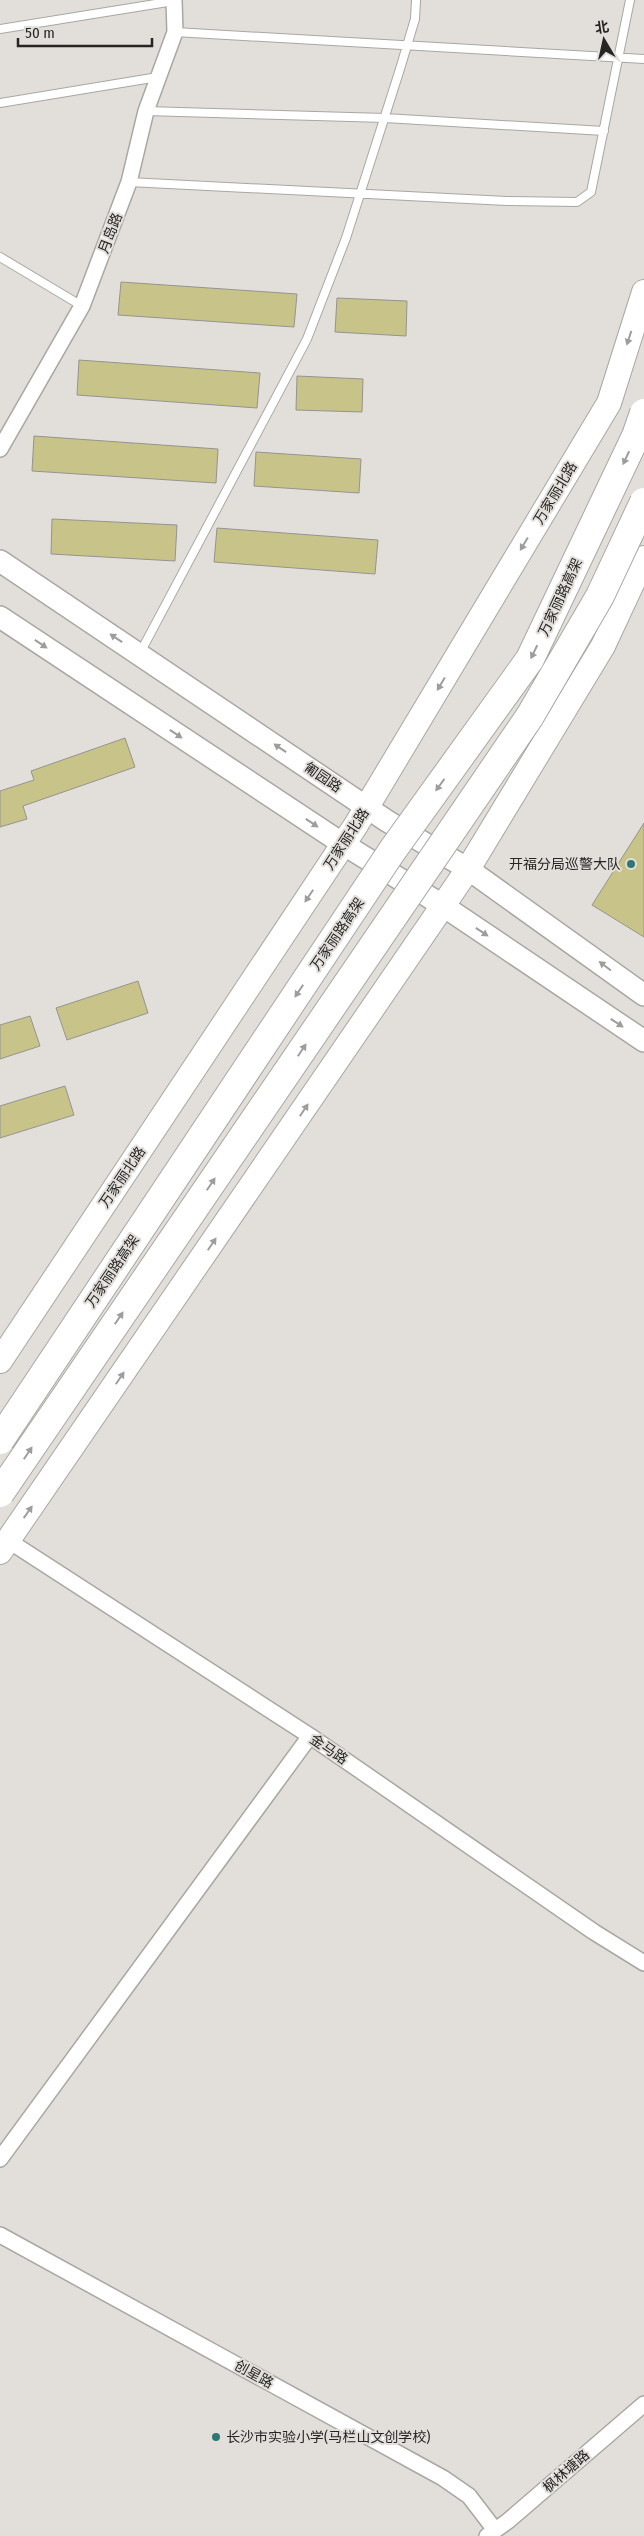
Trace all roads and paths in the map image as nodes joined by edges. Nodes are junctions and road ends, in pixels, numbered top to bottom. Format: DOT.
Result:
graph roads {
  1 [pos="416,0"];
  2 [pos="630,0"];
  3 [pos="174,1"];
  4 [pos="0,30"];
  5 [pos="175,32"];
  6 [pos="407,46"];
  7 [pos="620,58"];
  8 [pos="644,59"];
  9 [pos="158,77"];
  10 [pos="0,103"];
  11 [pos="146,111"];
  12 [pos="385,118"];
  13 [pos="604,131"];
  14 [pos="129,182"];
  15 [pos="360,193"];
  16 [pos="0,257"];
  17 [pos="644,292"];
  18 [pos="82,306"];
  19 [pos="644,413"];
  20 [pos="0,449"];
  21 [pos="644,502"];
  22 [pos="644,558"];
  23 [pos="0,561"];
  24 [pos="0,617"];
  25 [pos="140,654"];
  26 [pos="368,806"];
  27 [pos="343,844"];
  28 [pos="468,869"];
  29 [pos="442,905"];
  30 [pos="644,995"];
  31 [pos="644,1040"];
  32 [pos="0,1361"];
  33 [pos="0,1440"];
  34 [pos="0,1493"];
  35 [pos="4,1546"];
  36 [pos="310,1736"];
  37 [pos="644,1963"];
  38 [pos="0,2159"];
  39 [pos="0,2235"];
  40 [pos="644,2404"];
  41 [pos="491,2533"];
  1 -- 6 [label="lane"];
  2 -- 7 [label="lane"];
  3 -- 4 [label="lane"];
  3 -- 5 [label="street, 月岛路"];
  5 -- 6 [label="lane"];
  5 -- 9 [label="street, 月岛路"];
  6 -- 7 [label="lane"];
  6 -- 12 [label="lane"];
  7 -- 8 [label="lane"];
  7 -- 13 [label="lane"];
  9 -- 10 [label="lane"];
  9 -- 11 [label="street, 月岛路"];
  11 -- 12 [label="lane"];
  11 -- 14 [label="street, 月岛路"];
  12 -- 13 [label="lane"];
  12 -- 15 [label="lane"];
  13 -- 15 [label="lane"];
  14 -- 15 [label="lane"];
  14 -- 18 [label="street, 月岛路"];
  15 -- 25 [label="lane"];
  16 -- 18 [label="lane"];
  17 -- 26 [label="main road, 万家丽北路, one-way"];
  18 -- 20 [label="street, 月岛路"];
  19 -- 33 [label="highway, 万家丽路高架, one-way, bridge"];
  34 -- 21 [label="highway, one-way, bridge"];
  22 -- 28 [label="main road"];
  25 -- 23 [label="main road, 匍园路, one-way"];
  24 -- 27 [label="main road, one-way"];
  26 -- 25 [label="main road, 匍园路, one-way"];
  26 -- 27 [label="main road, 万家丽北路"];
  26 -- 28 [label="main road, 匍园路"];
  27 -- 29 [label="main road"];
  27 -- 32 [label="main road, 万家丽北路, one-way"];
  28 -- 29 [label="main road"];
  30 -- 28 [label="main road, 匍园路, one-way"];
  29 -- 31 [label="main road, one-way"];
  35 -- 29 [label="main road, one-way"];
  35 -- 36 [label="street, 金马路"];
  36 -- 37 [label="street, 金马路"];
  36 -- 38 [label="street"];
  39 -- 41 [label="street, 创星路"];
  40 -- 41 [label="street, 枫林塘路"];
}
